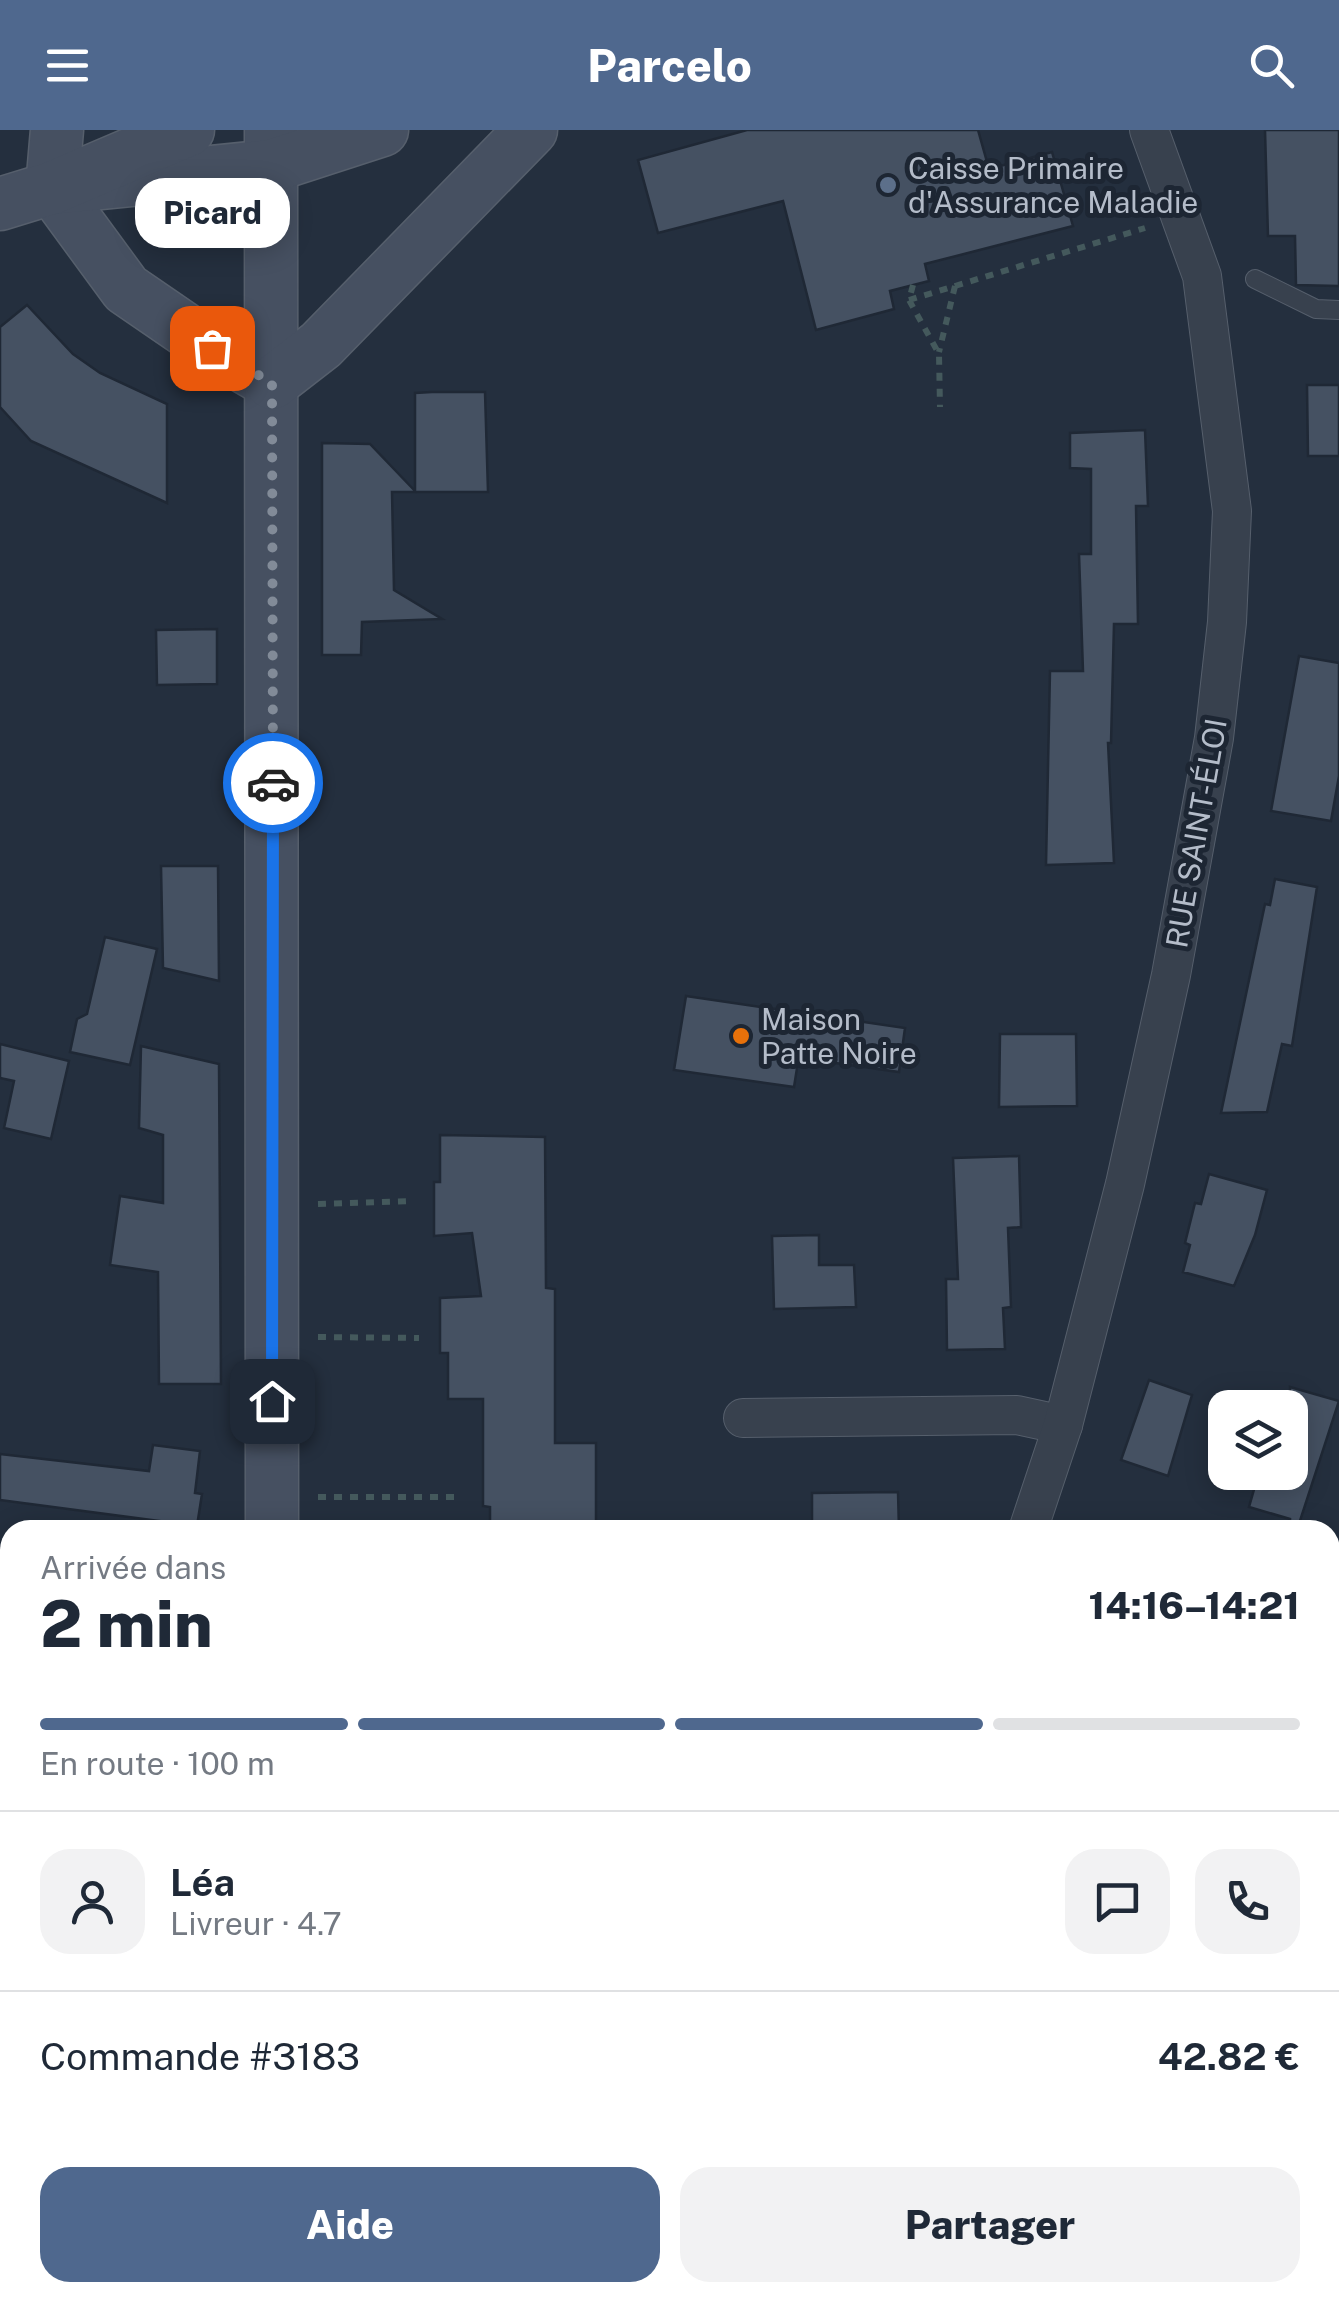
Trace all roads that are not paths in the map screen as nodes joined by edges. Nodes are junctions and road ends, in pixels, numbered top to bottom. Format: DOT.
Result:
graph roads {
  1 [pos="56,130"];
  2 [pos="188,130"];
  3 [pos="382,130"];
  4 [pos="531,130"];
  5 [pos="1150,130"];
  6 [pos="271,148"];
  7 [pos="52,188"];
  8 [pos="0,204"];
  9 [pos="1256,278"];
  10 [pos="1339,310"];
  11 [pos="272,383"];
  12 [pos="743,1418"];
  13 [pos="1064,1425"];
  14 [pos="272,1514"];
  15 [pos="1031,1520"];
  1 -- 7 [label="main road"];
  2 -- 7 [label="main road"];
  3 -- 6 [label="main road"];
  4 -- 11 [label="main road"];
  5 -- 13 [label="street, RUE SAINT-ÉLOI"];
  6 -- 7 [label="main road"];
  6 -- 11 [label="main road"];
  7 -- 8 [label="main road"];
  7 -- 11 [label="main road"];
  9 -- 10 [label="lane"];
  11 -- 14 [label="main road"];
  12 -- 13 [label="street"];
  13 -- 15 [label="street, RUE SAINT-ÉLOI"];
}
